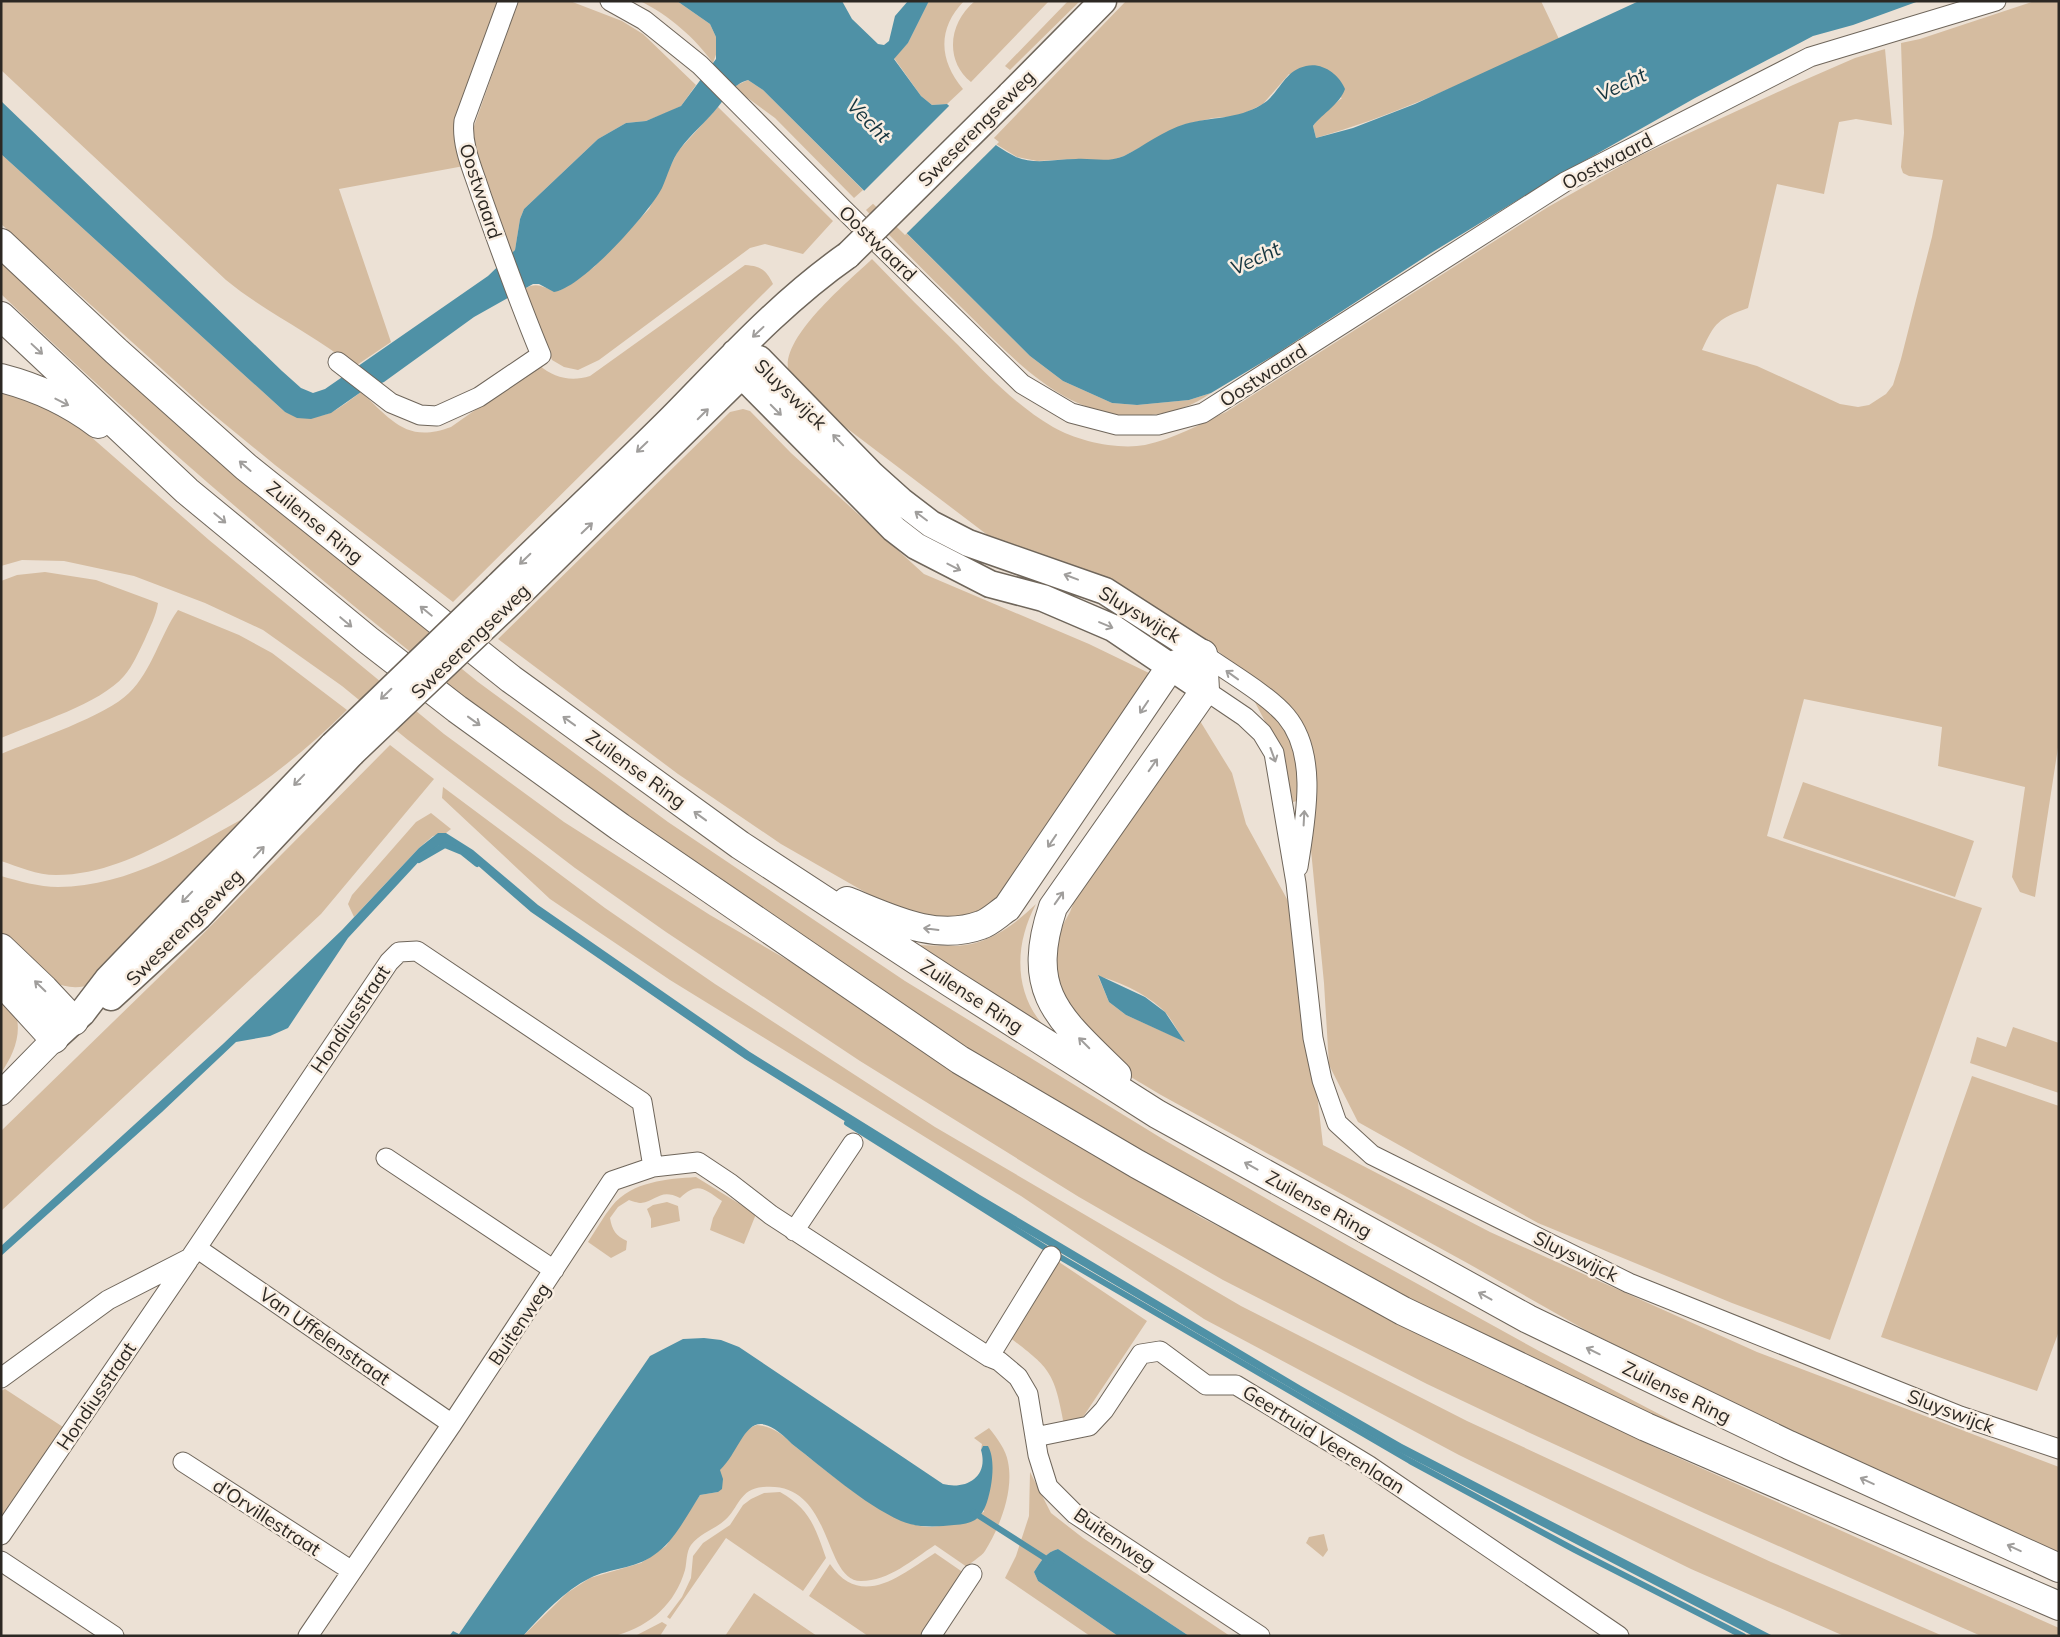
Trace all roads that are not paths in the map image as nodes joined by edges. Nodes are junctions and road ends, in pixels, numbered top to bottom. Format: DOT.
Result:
graph roads {
  1 [pos="508,1"];
  2 [pos="610,1"];
  3 [pos="1103,1"];
  4 [pos="1996,1"];
  5 [pos="1,243"];
  6 [pos="1,316"];
  7 [pos="338,362"];
  8 [pos="745,362"];
  9 [pos="1,378"];
  10 [pos="187,491"];
  11 [pos="1203,654"];
  12 [pos="1171,666"];
  13 [pos="1205,690"];
  14 [pos="740,845"];
  15 [pos="1296,883"];
  16 [pos="1,948"];
  17 [pos="1,981"];
  18 [pos="70,1024"];
  19 [pos="1,1093"];
  20 [pos="1157,1114"];
  21 [pos="853,1143"];
  22 [pos="386,1158"];
  23 [pos="653,1167"];
  24 [pos="794,1231"];
  25 [pos="194,1253"];
  26 [pos="1051,1256"];
  27 [pos="554,1270"];
  28 [pos="989,1357"];
  29 [pos="1,1378"];
  30 [pos="452,1424"];
  31 [pos="1035,1437"];
  32 [pos="2059,1449"];
  33 [pos="183,1462"];
  34 [pos="1,1535"];
  35 [pos="1,1561"];
  36 [pos="2059,1568"];
  37 [pos="352,1571"];
  38 [pos="972,1574"];
  39 [pos="2059,1606"];
  40 [pos="103,1633"];
  41 [pos="308,1636"];
  42 [pos="931,1636"];
  43 [pos="1260,1636"];
  44 [pos="1619,1636"];
  1 -- 7 [label="street, Oostwaard"];
  2 -- 4 [label="street, Oostwaard"];
  3 -- 8 [label="main road, Sweserengseweg, bridge"];
  14 -- 5 [label="main road, Zuilense Ring, one-way"];
  6 -- 10 [label="main road, one-way"];
  11 -- 8 [label="main road, Sluyswijck, one-way"];
  8 -- 12 [label="main road, Sluyswijck, one-way"];
  8 -- 18 [label="main road, Sweserengseweg, bridge"];
  9 -- 10 [label="main road, one-way"];
  10 -- 39 [label="main road, one-way"];
  11 -- 12 [label="main road"];
  11 -- 13 [label="main road"];
  15 -- 11 [label="street, Sluyswijck, one-way"];
  12 -- 13 [label="main road, Sluyswijck"];
  12 -- 14 [label="main road, one-way"];
  13 -- 15 [label="street, Sluyswijck, one-way"];
  20 -- 13 [label="main road, one-way"];
  14 -- 20 [label="main road, Zuilense Ring"];
  15 -- 32 [label="street, Sluyswijck"];
  18 -- 16 [label="main road, one-way"];
  17 -- 18 [label="main road"];
  18 -- 19 [label="street, Sweserengseweg"];
  36 -- 20 [label="main road, Zuilense Ring, one-way"];
  21 -- 24 [label="street"];
  22 -- 27 [label="street"];
  23 -- 24 [label="street, Buitenweg"];
  23 -- 25 [label="street, Hondiusstraat"];
  23 -- 27 [label="street, Buitenweg"];
  24 -- 28 [label="street, Buitenweg"];
  25 -- 29 [label="street, Hondiusstraat"];
  25 -- 30 [label="street, Van Uffelenstraat"];
  25 -- 34 [label="street, Hondiusstraat"];
  26 -- 28 [label="street"];
  27 -- 30 [label="street, Buitenweg"];
  28 -- 31 [label="street, Buitenweg"];
  30 -- 37 [label="street, Buitenweg"];
  31 -- 43 [label="street, Buitenweg"];
  31 -- 44 [label="street, Geertruid Veerenlaan"];
  33 -- 37 [label="street, d'Orvillestraat"];
  35 -- 40 [label="street"];
  37 -- 41 [label="street, Buitenweg"];
  38 -- 42 [label="street"];
}
